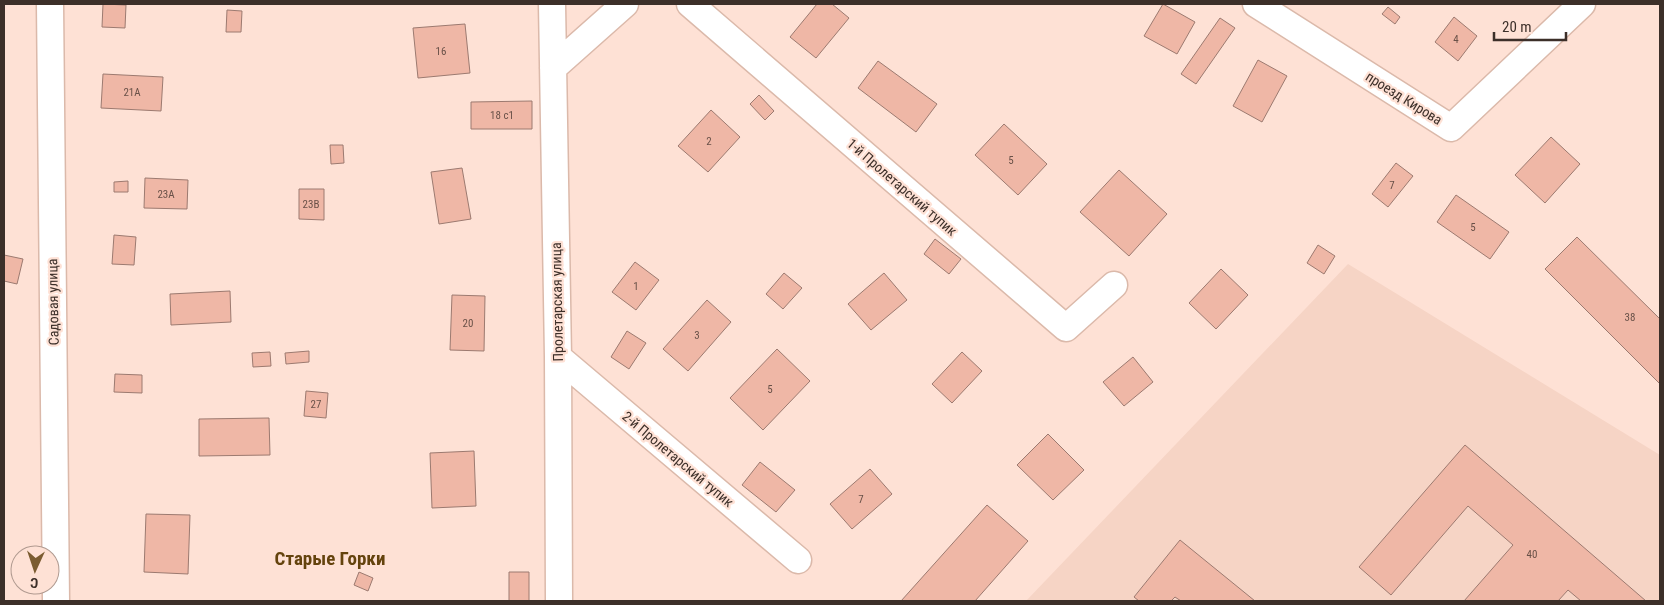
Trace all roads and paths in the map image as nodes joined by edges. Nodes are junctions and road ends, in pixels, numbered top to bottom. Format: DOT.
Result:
graph roads {
  1 [pos="50,4"];
  2 [pos="552,4"];
  3 [pos="625,4"];
  4 [pos="690,4"];
  5 [pos="1256,4"];
  6 [pos="1582,4"];
  7 [pos="553,68"];
  8 [pos="1114,285"];
  9 [pos="558,357"];
  10 [pos="798,560"];
  11 [pos="56,601"];
  12 [pos="559,601"];
  1 -- 11 [label="street, Садовая улица"];
  2 -- 7 [label="street, Пролетарская улица"];
  3 -- 7 [label="street"];
  4 -- 8 [label="street, 1-й Пролетарский тупик"];
  5 -- 6 [label="street, проезд Кирова"];
  7 -- 9 [label="street, Пролетарская улица"];
  9 -- 10 [label="street, 2-й Пролетарский тупик"];
  9 -- 12 [label="street, Пролетарская улица"];
}
